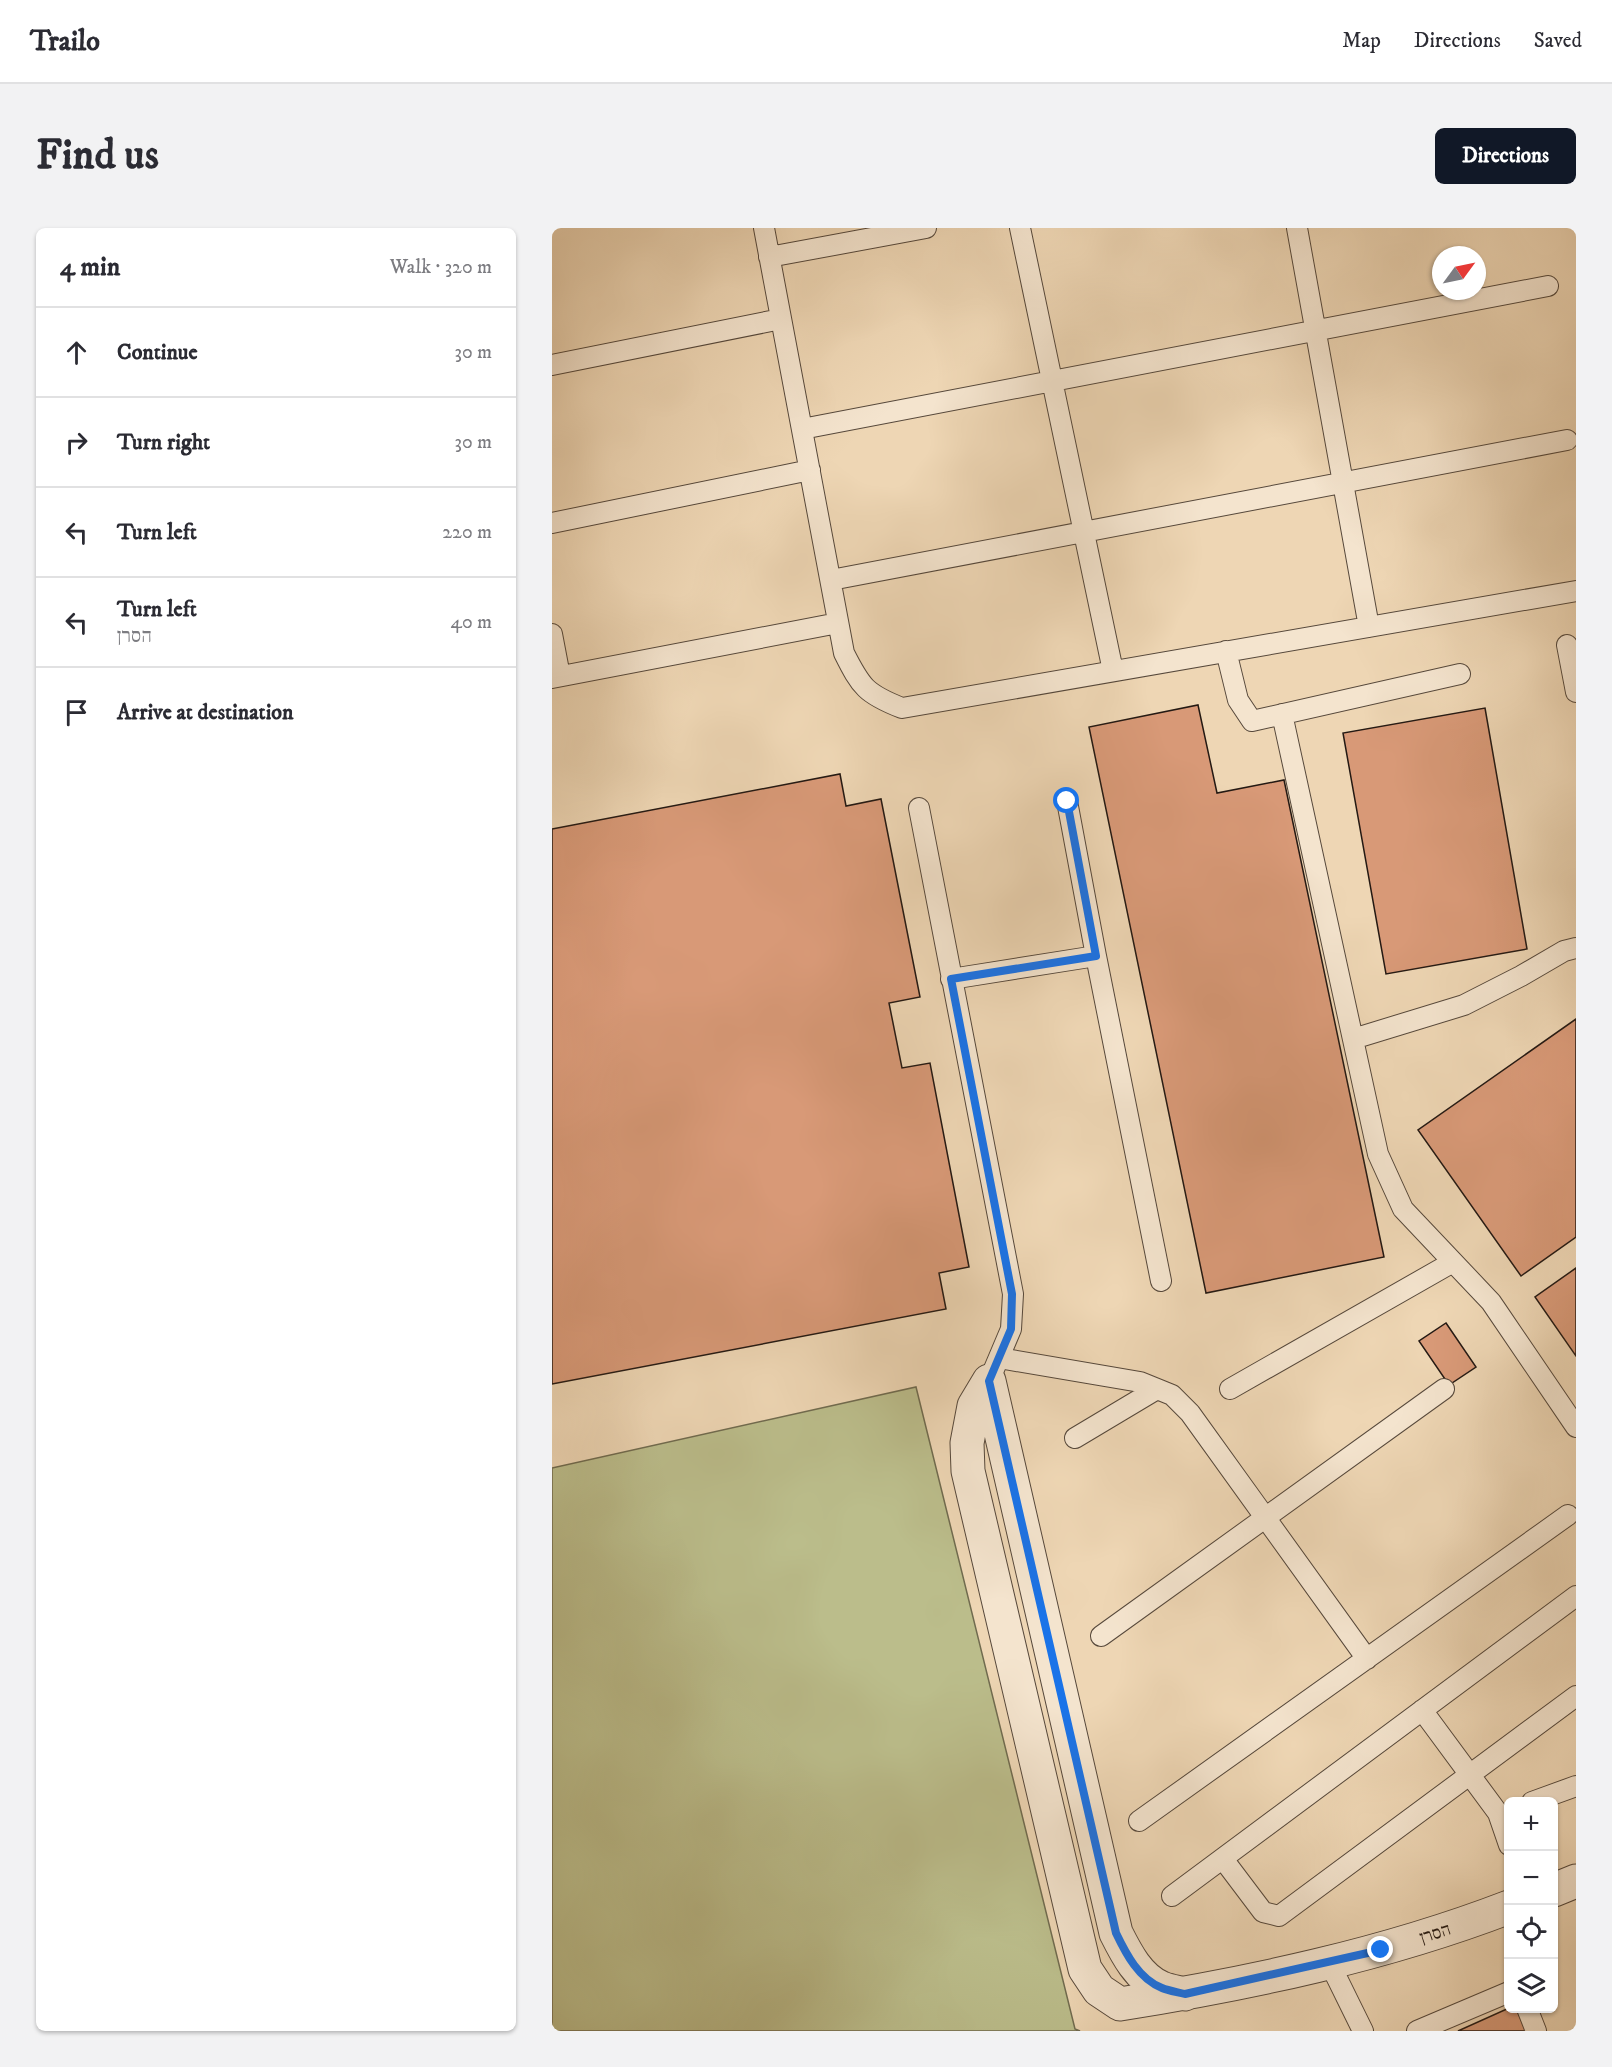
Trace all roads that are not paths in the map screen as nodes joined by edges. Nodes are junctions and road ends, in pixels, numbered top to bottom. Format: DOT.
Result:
graph roads {
  1 [pos="764,228"];
  2 [pos="926,228"];
  3 [pos="1020,228"];
  4 [pos="1297,228"];
  5 [pos="769,257"];
  6 [pos="1548,286"];
  7 [pos="781,319"];
  8 [pos="1315,331"];
  9 [pos="552,365"];
  10 [pos="1052,381"];
  11 [pos="802,429"];
  12 [pos="1567,440"];
  13 [pos="810,470"];
  14 [pos="1343,483"];
  15 [pos="552,523"];
  16 [pos="1084,532"];
  17 [pos="831,580"];
  18 [pos="1576,591"];
  19 [pos="838,623"];
  20 [pos="1369,627"];
  21 [pos="552,634"];
  22 [pos="1568,645"];
  23 [pos="1226,651"];
  24 [pos="1113,671"];
  25 [pos="1460,674"];
  26 [pos="556,677"];
  27 [pos="1576,692"];
  28 [pos="1282,714"];
  29 [pos="1067,801"];
  30 [pos="918,808"];
  31 [pos="1576,948"];
  32 [pos="1096,956"];
  33 [pos="951,979"];
  34 [pos="1353,1039"];
  35 [pos="1453,1262"];
  36 [pos="1161,1281"];
  37 [pos="994,1370"];
  38 [pos="1157,1389"];
  39 [pos="1230,1389"];
  40 [pos="1444,1389"];
  41 [pos="1576,1427"];
  42 [pos="1075,1438"];
  43 [pos="1568,1515"];
  44 [pos="1265,1517"];
  45 [pos="1576,1596"];
  46 [pos="1101,1636"];
  47 [pos="1367,1659"];
  48 [pos="1576,1696"];
  49 [pos="1422,1710"];
  50 [pos="1469,1775"];
  51 [pos="1576,1786"];
  52 [pos="1546,1797"];
  53 [pos="1503,1812"];
  54 [pos="1139,1821"];
  55 [pos="1223,1859"];
  56 [pos="1576,1881"];
  57 [pos="1558,1888"];
  58 [pos="1172,1896"];
  59 [pos="1504,1909"];
  60 [pos="1329,1962"];
  61 [pos="1185,1994"];
  62 [pos="1504,1994"];
  63 [pos="1529,2013"];
  64 [pos="1363,2031"];
  65 [pos="1417,2031"];
  66 [pos="1536,2031"];
  1 -- 5 [label="lane"];
  2 -- 5 [label="lane"];
  3 -- 10 [label="lane"];
  4 -- 8 [label="lane"];
  5 -- 7 [label="lane"];
  6 -- 8 [label="lane"];
  7 -- 9 [label="lane"];
  7 -- 11 [label="lane"];
  8 -- 10 [label="lane"];
  8 -- 14 [label="lane"];
  10 -- 11 [label="lane"];
  10 -- 16 [label="lane"];
  11 -- 13 [label="lane"];
  12 -- 14 [label="lane"];
  13 -- 15 [label="lane"];
  13 -- 17 [label="lane"];
  14 -- 16 [label="lane"];
  14 -- 20 [label="lane"];
  16 -- 17 [label="lane"];
  16 -- 24 [label="lane"];
  17 -- 19 [label="lane"];
  18 -- 20 [label="lane"];
  19 -- 24 [label="lane"];
  19 -- 26 [label="lane"];
  20 -- 23 [label="lane"];
  21 -- 26 [label="lane"];
  22 -- 27 [label="lane"];
  23 -- 24 [label="lane"];
  23 -- 28 [label="lane"];
  25 -- 28 [label="lane"];
  28 -- 34 [label="lane"];
  29 -- 32 [label="lane"];
  30 -- 33 [label="lane"];
  31 -- 34 [label="lane"];
  32 -- 33 [label="lane"];
  32 -- 36 [label="lane"];
  33 -- 37 [label="lane"];
  34 -- 35 [label="lane"];
  35 -- 39 [label="lane"];
  35 -- 41 [label="lane"];
  37 -- 38 [label="lane"];
  37 -- 61 [label="street"];
  37 -- 61 [label="street, הסרן"];
  38 -- 42 [label="lane"];
  38 -- 44 [label="lane"];
  40 -- 44 [label="lane"];
  43 -- 47 [label="lane"];
  44 -- 46 [label="lane"];
  44 -- 47 [label="lane"];
  45 -- 49 [label="lane"];
  47 -- 54 [label="lane"];
  48 -- 50 [label="lane"];
  49 -- 50 [label="lane"];
  49 -- 55 [label="lane"];
  50 -- 53 [label="lane"];
  50 -- 55 [label="lane"];
  51 -- 52 [label="lane"];
  55 -- 58 [label="lane"];
  56 -- 57 [label="street"];
  59 -- 60 [label="street, הסרן"];
  60 -- 61 [label="street, הסרן"];
  60 -- 64 [label="lane"];
  62 -- 65 [label="lane"];
  63 -- 66 [label="lane"];
}
